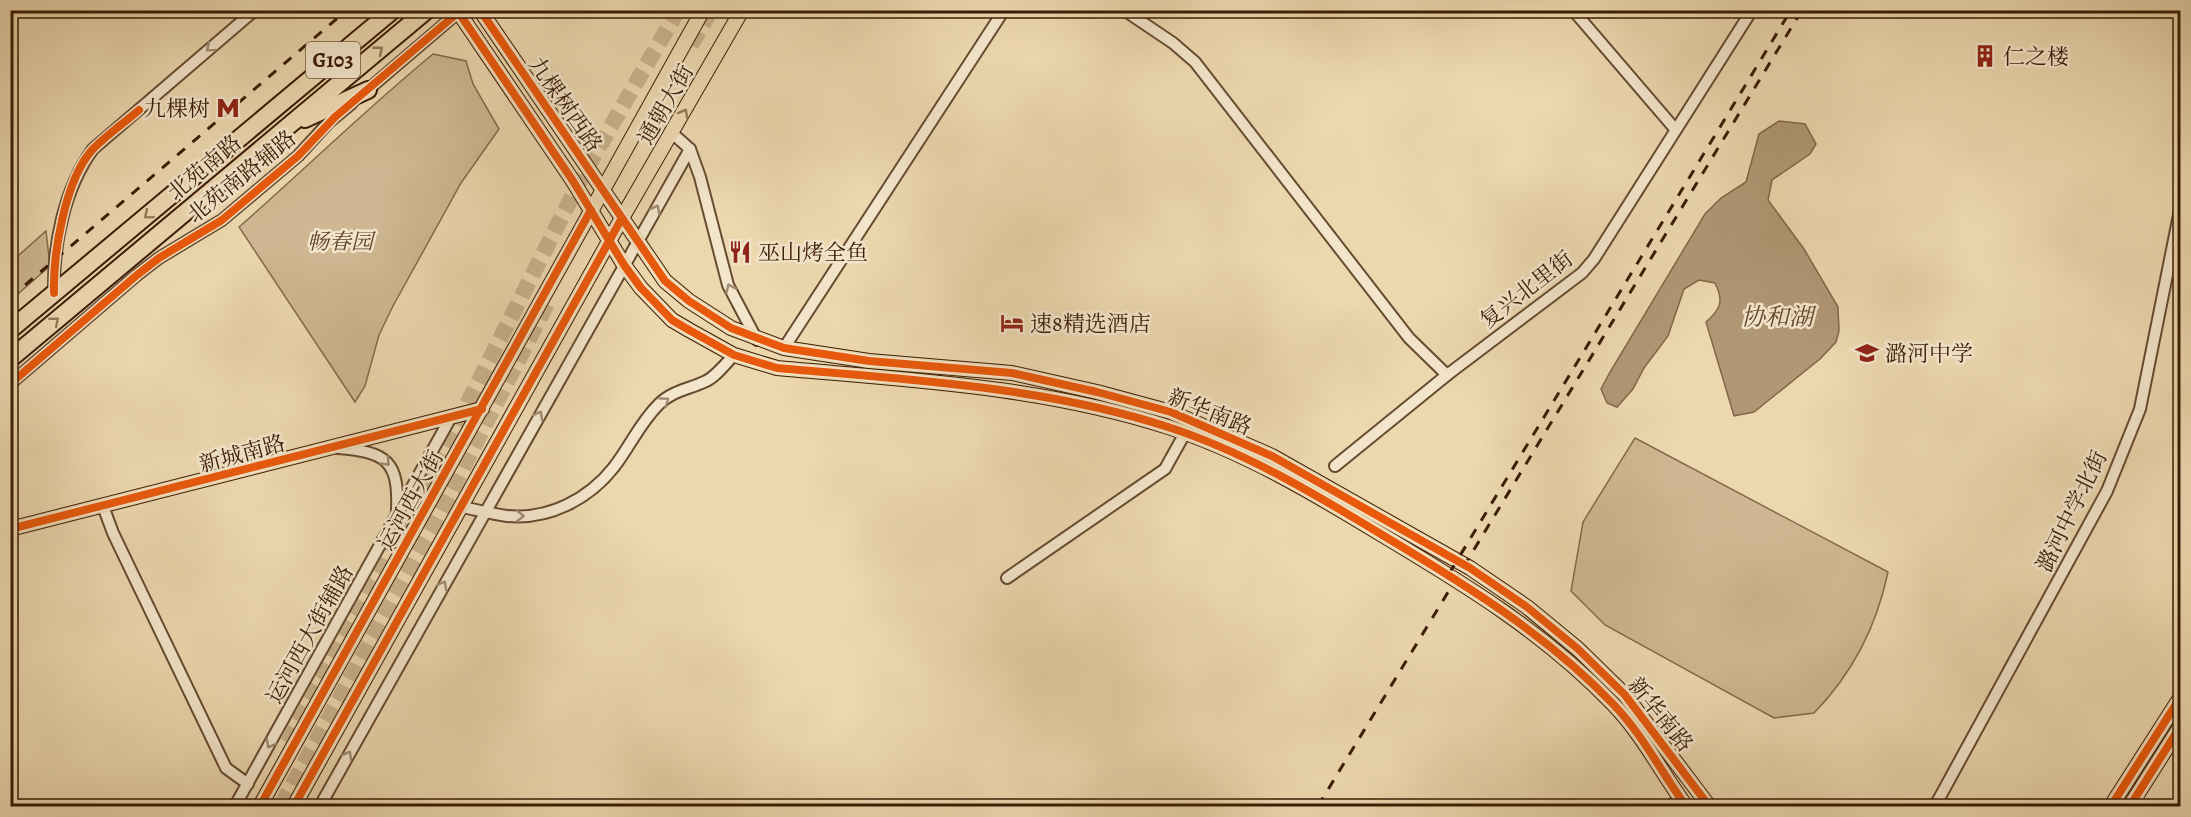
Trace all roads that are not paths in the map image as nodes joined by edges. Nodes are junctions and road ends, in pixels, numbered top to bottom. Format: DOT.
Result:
graph roads {
  1 [pos="255,10"];
  2 [pos="427,10"];
  3 [pos="480,10"];
  4 [pos="703,10"];
  5 [pos="742,10"];
  6 [pos="1004,10"];
  7 [pos="1124,10"];
  8 [pos="1573,10"];
  9 [pos="1752,10"];
  10 [pos="392,11"];
  11 [pos="459,11"];
  12 [pos="368,90"];
  13 [pos="285,128"];
  14 [pos="1675,129"];
  15 [pos="672,133"];
  16 [pos="690,148"];
  17 [pos="603,188"];
  18 [pos="591,210"];
  19 [pos="2181,210"];
  20 [pos="622,218"];
  21 [pos="610,239"];
  22 [pos="637,242"];
  23 [pos="624,265"];
  24 [pos="54,293"];
  25 [pos="14,326"];
  26 [pos="757,340"];
  27 [pos="784,348"];
  28 [pos="734,355"];
  29 [pos="10,359"];
  30 [pos="1447,375"];
  31 [pos="10,384"];
  32 [pos="482,409"];
  33 [pos="451,417"];
  34 [pos="1185,433"];
  35 [pos="335,447"];
  36 [pos="1335,466"];
  37 [pos="103,507"];
  38 [pos="462,507"];
  39 [pos="485,511"];
  40 [pos="397,514"];
  41 [pos="10,529"];
  42 [pos="1007,578"];
  43 [pos="2181,698"];
  44 [pos="2181,728"];
  45 [pos="248,784"];
  46 [pos="1679,804"];
  47 [pos="235,807"];
  48 [pos="260,807"];
  49 [pos="294,807"];
  50 [pos="320,807"];
  51 [pos="1709,807"];
  52 [pos="1935,807"];
  53 [pos="2111,807"];
  54 [pos="2130,807"];
  1 -- 24 [label="street, one-way"];
  13 -- 2 [label="highway, 北苑南路 / G103, one-way"];
  3 -- 17 [label="main road, 九棵树西路"];
  4 -- 17 [label="main road, 通朝大街"];
  15 -- 5 [label="main road, 通朝大街, one-way"];
  6 -- 27 [label="street"];
  7 -- 30 [label="street"];
  8 -- 14 [label="street"];
  9 -- 14 [label="street, 复兴北里街"];
  10 -- 24 [label="highway, 北苑南路 / G103, one-way"];
  11 -- 12 [label="street, 北苑南路辅路"];
  11 -- 18 [label="main road, 九棵树西路"];
  12 -- 13 [label="highway"];
  12 -- 31 [label="street, 北苑南路辅路"];
  29 -- 13 [label="highway, 北苑南路 / G103, one-way"];
  14 -- 30 [label="street, 复兴北里街"];
  15 -- 16 [label="street"];
  15 -- 20 [label="main road, 通朝大街"];
  22 -- 16 [label="street, one-way"];
  26 -- 16 [label="street, one-way"];
  17 -- 18 [label="main road, 通朝大街"];
  17 -- 20 [label="main road, 九棵树西路"];
  18 -- 21 [label="main road, 九棵树西路"];
  18 -- 32 [label="main road, 运河西大街"];
  19 -- 52 [label="street, 潞河中学北街"];
  20 -- 21 [label="main road"];
  20 -- 22 [label="main road, 新华南路"];
  21 -- 23 [label="main road, 新华南路"];
  21 -- 38 [label="main road"];
  22 -- 23 [label="street"];
  22 -- 26 [label="main road, 新华南路"];
  23 -- 28 [label="main road, 新华南路"];
  39 -- 23 [label="street, one-way"];
  24 -- 25 [label="highway, 北苑南路 / G103"];
  26 -- 27 [label="main road, 新华南路"];
  27 -- 51 [label="main road, 新华南路"];
  28 -- 34 [label="main road, 新华南路"];
  39 -- 28 [label="street, one-way"];
  30 -- 36 [label="street, 复兴北里街"];
  32 -- 33 [label="main road, 新城南路"];
  32 -- 48 [label="main road, 运河西大街"];
  33 -- 35 [label="main road, 新城南路"];
  33 -- 40 [label="street, 运河西大街辅路"];
  34 -- 42 [label="street"];
  34 -- 46 [label="main road, 新华南路"];
  35 -- 37 [label="main road, 新城南路"];
  35 -- 40 [label="street, one-way"];
  37 -- 41 [label="main road, 新城南路"];
  37 -- 45 [label="street"];
  38 -- 39 [label="street"];
  38 -- 49 [label="main road"];
  50 -- 39 [label="street, one-way"];
  40 -- 45 [label="street, 运河西大街辅路, one-way"];
  43 -- 53 [label="main road"];
  44 -- 54 [label="main road"];
  45 -- 47 [label="street, 运河西大街辅路"];
}
